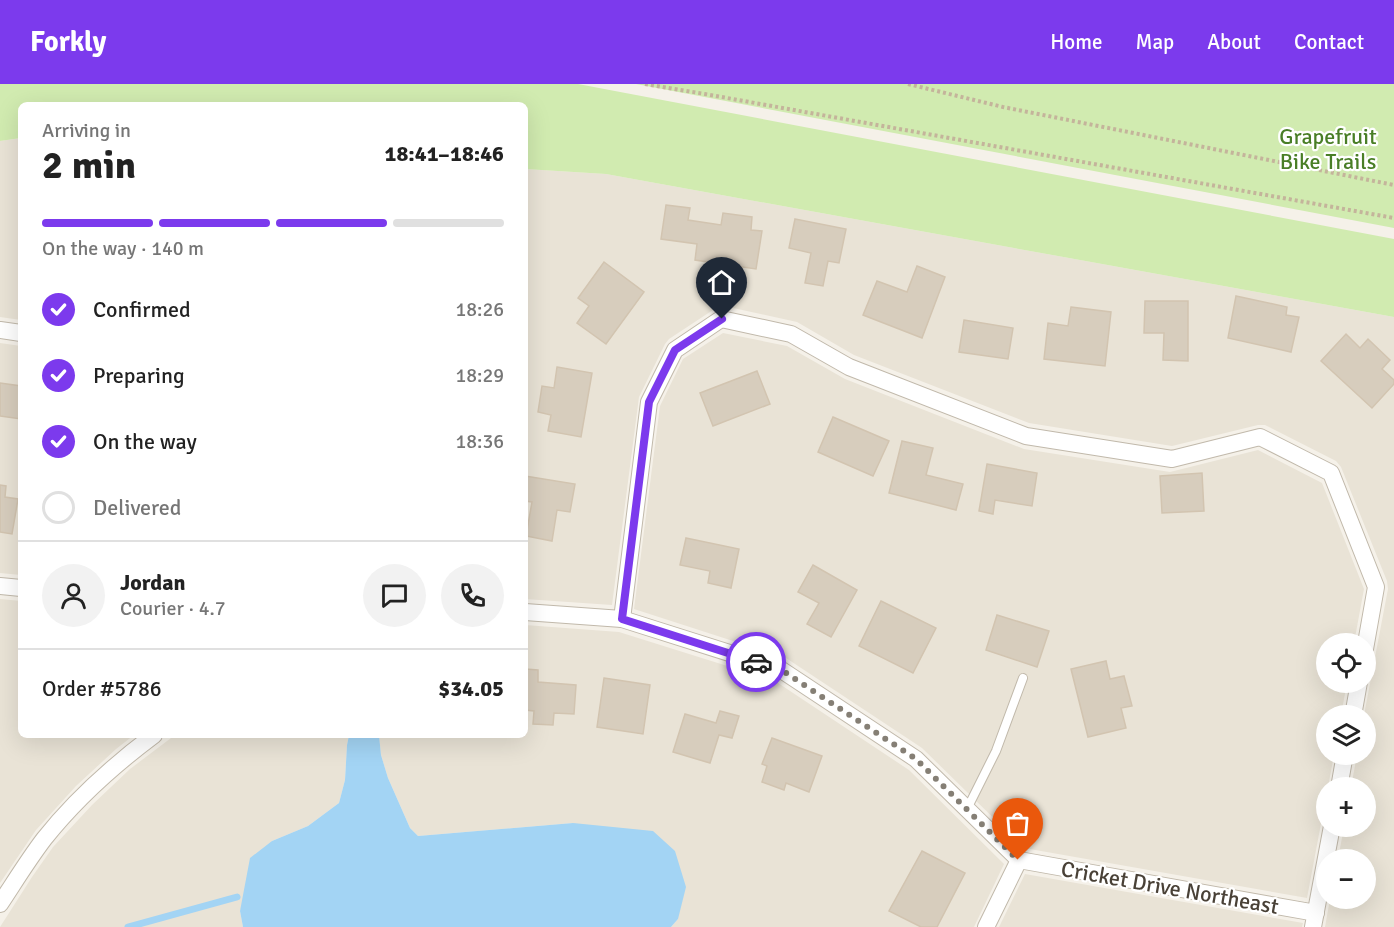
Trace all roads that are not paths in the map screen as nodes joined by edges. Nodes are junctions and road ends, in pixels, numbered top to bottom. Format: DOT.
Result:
graph roads {
  1 [pos="0,330"];
  2 [pos="18,333"];
  3 [pos="0,586"];
  4 [pos="18,588"];
  5 [pos="528,612"];
  6 [pos="622,619"];
  7 [pos="1368,633"];
  8 [pos="1023,678"];
  9 [pos="150,738"];
  10 [pos="967,810"];
  11 [pos="1330,837"];
  12 [pos="1018,860"];
  13 [pos="0,904"];
  14 [pos="1315,920"];
  15 [pos="986,927"];
  1 -- 2 [label="street"];
  3 -- 4 [label="street"];
  5 -- 6 [label="street"];
  6 -- 7 [label="street"];
  6 -- 10 [label="street"];
  8 -- 10 [label="lane"];
  9 -- 13 [label="street"];
  10 -- 12 [label="street"];
  11 -- 14 [label="street"];
  12 -- 14 [label="street, Cricket Drive Northeast"];
  12 -- 15 [label="street"];
}
